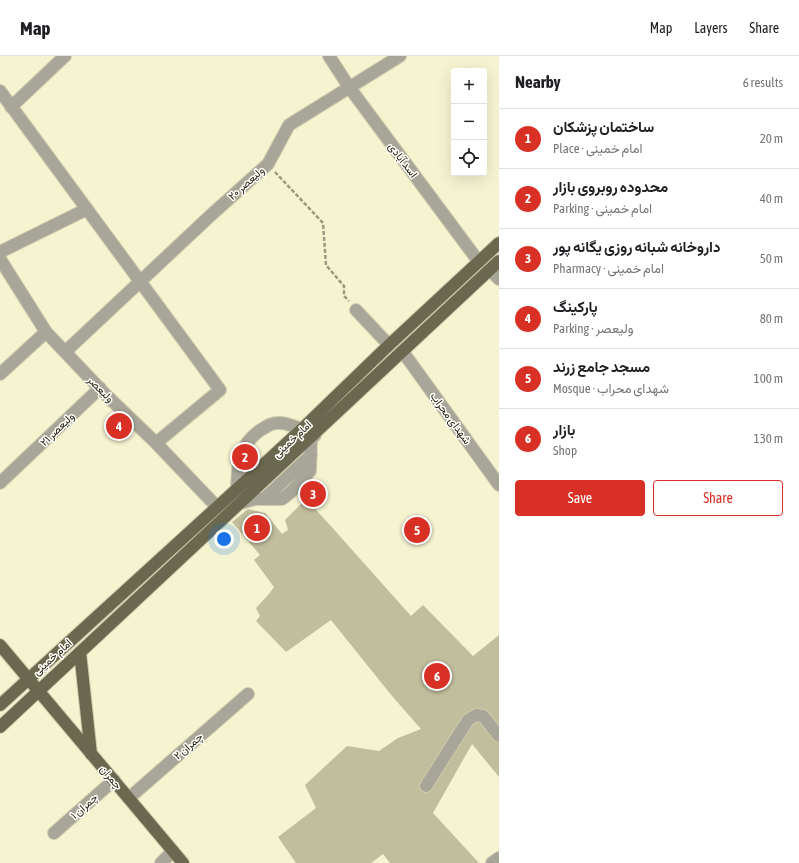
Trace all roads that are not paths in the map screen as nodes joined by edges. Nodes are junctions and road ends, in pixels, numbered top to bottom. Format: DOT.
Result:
graph roads {
  1 [pos="65,56"];
  2 [pos="329,56"];
  3 [pos="400,56"];
  4 [pos="349,87"];
  5 [pos="0,92"];
  6 [pos="12,107"];
  7 [pos="87,209"];
  8 [pos="499,243"];
  9 [pos="0,252"];
  10 [pos="0,258"];
  11 [pos="499,261"];
  12 [pos="479,262"];
  13 [pos="490,270"];
  14 [pos="499,279"];
  15 [pos="140,282"];
  16 [pos="356,310"];
  17 [pos="46,332"];
  18 [pos="389,345"];
  19 [pos="65,352"];
  20 [pos="403,352"];
  21 [pos="0,374"];
  22 [pos="100,388"];
  23 [pos="302,429"];
  24 [pos="315,434"];
  25 [pos="156,443"];
  26 [pos="0,483"];
  27 [pos="499,485"];
  28 [pos="237,489"];
  29 [pos="241,503"];
  30 [pos="217,507"];
  31 [pos="0,645"];
  32 [pos="80,652"];
  33 [pos="28,679"];
  34 [pos="39,691"];
  35 [pos="248,694"];
  36 [pos="0,705"];
  37 [pos="0,727"];
  38 [pos="499,736"];
  39 [pos="91,754"];
  40 [pos="114,780"];
  41 [pos="426,786"];
  42 [pos="129,798"];
  43 [pos="54,833"];
  44 [pos="173,851"];
  45 [pos="499,858"];
  46 [pos="161,863"];
  47 [pos="183,863"];
  48 [pos="492,863"];
  1 -- 6 [label="street"];
  2 -- 4 [label="street, اسد آبادی"];
  3 -- 4 [label="street, ولیعصر ۲۰"];
  4 -- 12 [label="street, اسد آبادی"];
  4 -- 15 [label="street, ولیعصر ۲۰"];
  5 -- 6 [label="street"];
  6 -- 7 [label="street"];
  7 -- 9 [label="street"];
  7 -- 15 [label="street"];
  8 -- 12 [label="main road, امام خمینی"];
  10 -- 17 [label="street, ولیعصر"];
  11 -- 13 [label="main road, امام خمینی"];
  12 -- 18 [label="main road, امام خمینی"];
  13 -- 14 [label="street"];
  13 -- 20 [label="main road, امام خمینی"];
  15 -- 19 [label="street, ولیعصر ۲۰"];
  15 -- 25 [label="street"];
  16 -- 18 [label="street"];
  17 -- 19 [label="street, ولیعصر"];
  17 -- 21 [label="street"];
  18 -- 23 [label="main road, امام خمینی"];
  19 -- 22 [label="street, ولیعصر"];
  20 -- 24 [label="main road, امام خمینی"];
  20 -- 27 [label="street, شهدای محراب"];
  22 -- 25 [label="street, ولیعصر"];
  22 -- 26 [label="street, ولیعصر ۲۱"];
  23 -- 28 [label="main road, امام خمینی"];
  23 -- 28 [label="street"];
  24 -- 29 [label="main road, امام خمینی"];
  24 -- 29 [label="street"];
  25 -- 30 [label="street, ولیعصر"];
  28 -- 30 [label="main road, امام خمینی"];
  29 -- 32 [label="main road, امام خمینی"];
  30 -- 33 [label="main road, امام خمینی"];
  31 -- 33 [label="main road, چمران"];
  32 -- 34 [label="main road, امام خمینی"];
  32 -- 39 [label="main road"];
  33 -- 34 [label="main road, چمران"];
  33 -- 36 [label="main road, امام خمینی"];
  34 -- 37 [label="main road, امام خمینی"];
  34 -- 39 [label="main road, چمران"];
  35 -- 42 [label="street, چمران ۲"];
  38 -- 41 [label="street"];
  39 -- 40 [label="main road, چمران"];
  40 -- 42 [label="main road, چمران"];
  40 -- 43 [label="street, چمران ۱"];
  42 -- 44 [label="main road, چمران"];
  44 -- 46 [label="street"];
  44 -- 47 [label="main road, چمران"];
  45 -- 48 [label="street"];
}
